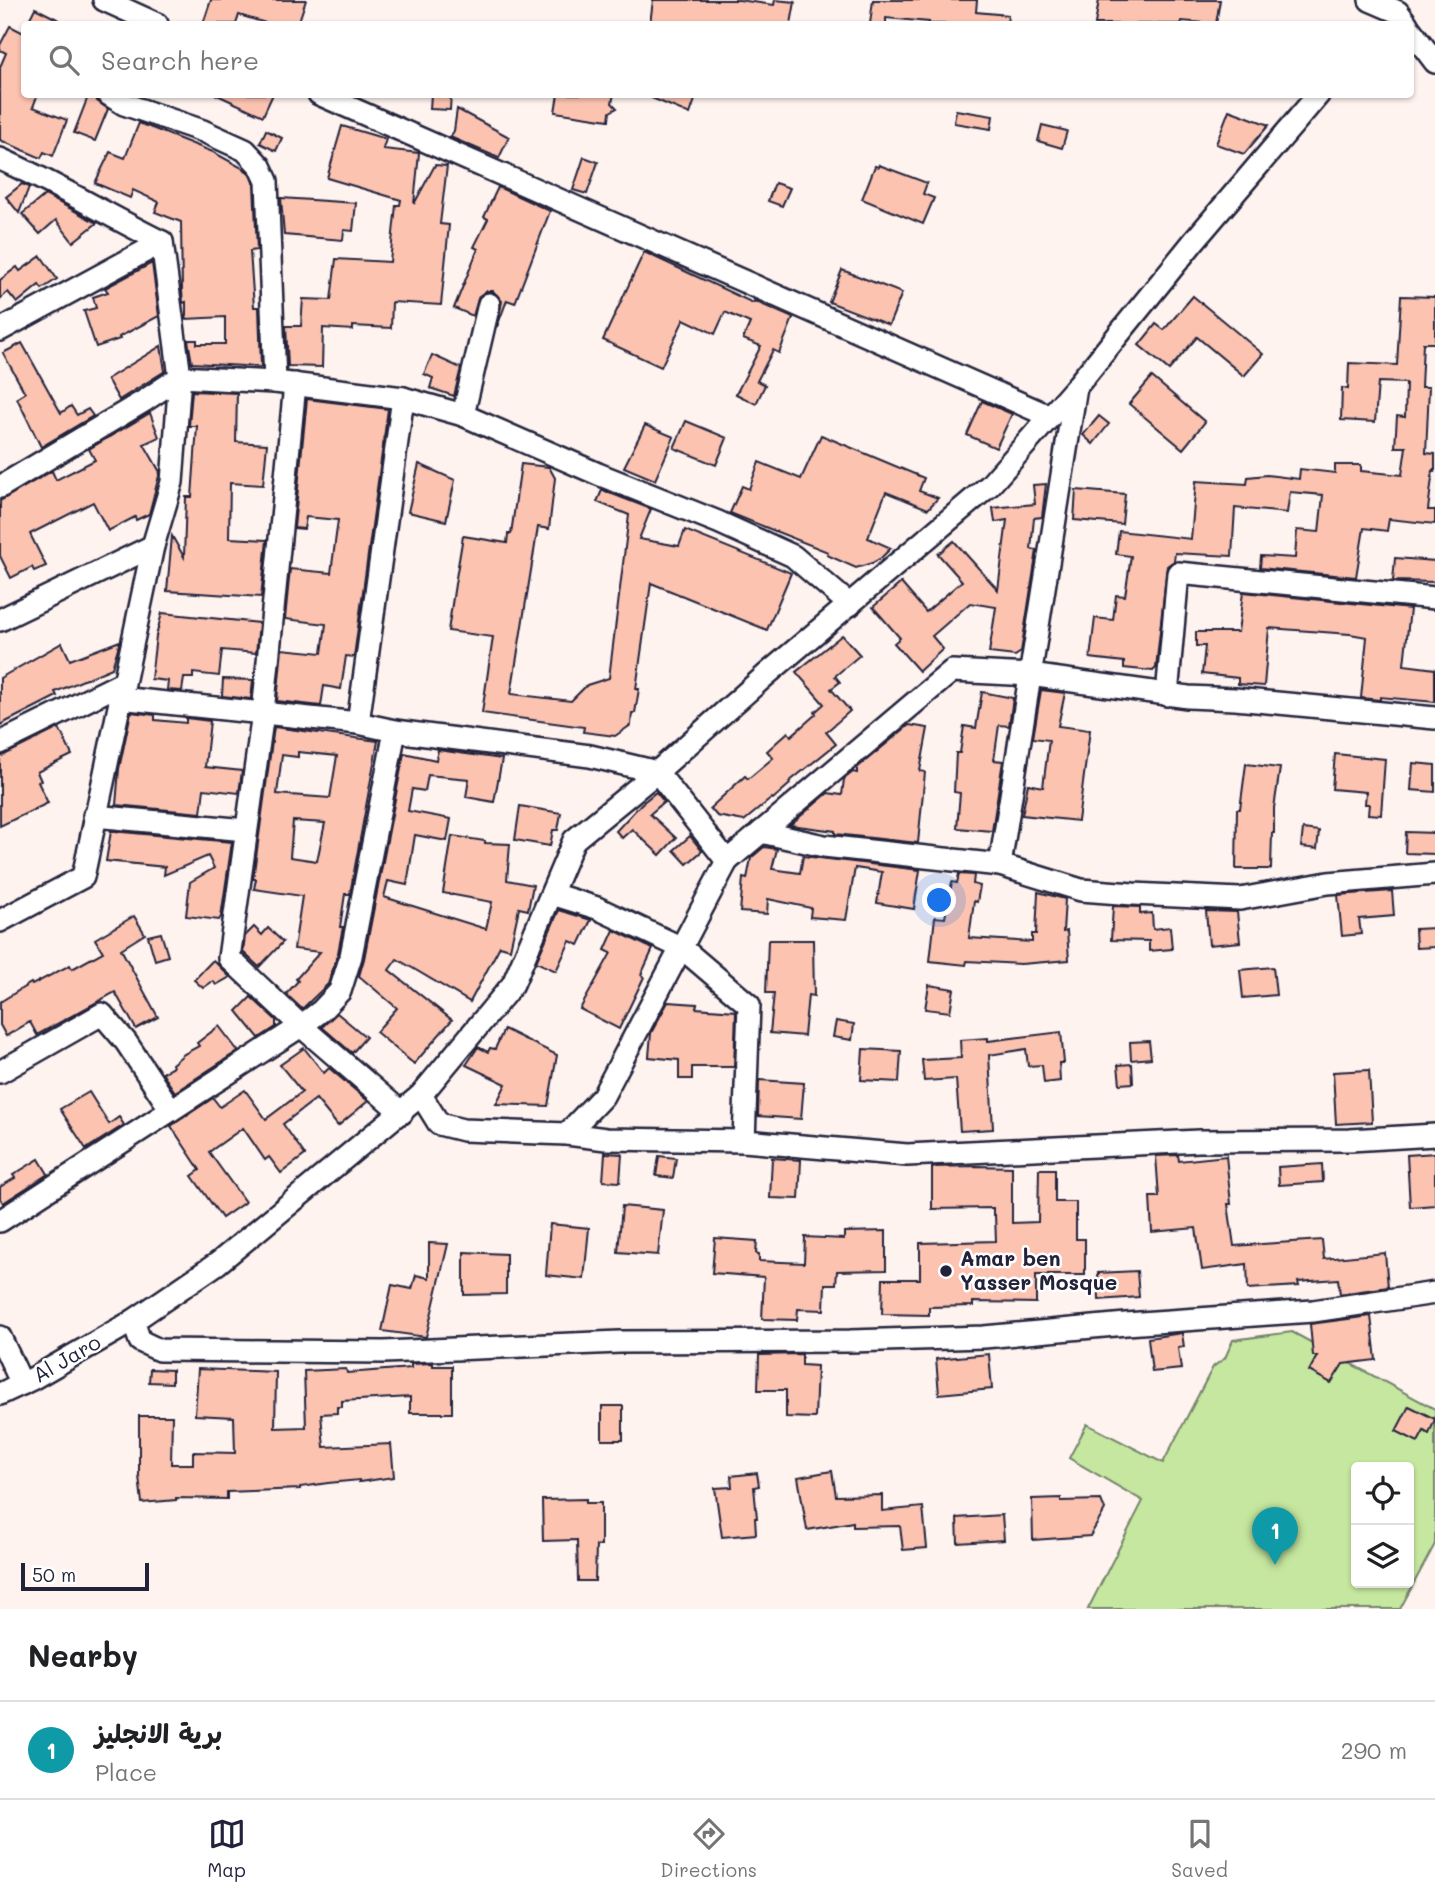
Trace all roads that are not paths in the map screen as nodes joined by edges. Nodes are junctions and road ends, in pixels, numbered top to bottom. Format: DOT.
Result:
graph roads {
  1 [pos="104,0"];
  2 [pos="1370,0"];
  3 [pos="1402,18"];
  4 [pos="128,19"];
  5 [pos="1414,34"];
  6 [pos="1435,62"];
  7 [pos="114,98"];
  8 [pos="328,98"];
  9 [pos="1316,98"];
  10 [pos="0,159"];
  11 [pos="162,242"];
  12 [pos="489,304"];
  13 [pos="0,330"];
  14 [pos="180,377"];
  15 [pos="285,383"];
  16 [pos="1076,387"];
  17 [pos="403,398"];
  18 [pos="463,415"];
  19 [pos="1049,416"];
  20 [pos="0,487"];
  21 [pos="153,546"];
  22 [pos="1435,598"];
  23 [pos="850,605"];
  24 [pos="0,620"];
  25 [pos="1030,675"];
  26 [pos="121,690"];
  27 [pos="1167,695"];
  28 [pos="263,713"];
  29 [pos="1435,718"];
  30 [pos="358,723"];
  31 [pos="395,731"];
  32 [pos="0,743"];
  33 [pos="657,772"];
  34 [pos="94,816"];
  35 [pos="246,830"];
  36 [pos="761,832"];
  37 [pos="727,860"];
  38 [pos="1000,865"];
  39 [pos="1435,874"];
  40 [pos="552,894"];
  41 [pos="0,921"];
  42 [pos="682,948"];
  43 [pos="301,1026"];
  44 [pos="0,1072"];
  45 [pos="421,1095"];
  46 [pos="171,1110"];
  47 [pos="402,1113"];
  48 [pos="567,1134"];
  49 [pos="1435,1135"];
  50 [pos="744,1141"];
  51 [pos="0,1221"];
  52 [pos="1435,1293"];
  53 [pos="133,1321"];
  54 [pos="0,1337"];
  55 [pos="22,1384"];
  56 [pos="0,1394"];
  1 -- 4 [label="street"];
  2 -- 3 [label="street"];
  5 -- 6 [label="street"];
  7 -- 15 [label="street"];
  8 -- 19 [label="street"];
  9 -- 16 [label="street, Al Jaro"];
  10 -- 11 [label="street"];
  11 -- 13 [label="street"];
  11 -- 14 [label="street"];
  12 -- 18 [label="street"];
  14 -- 15 [label="street"];
  14 -- 20 [label="street"];
  14 -- 21 [label="street"];
  15 -- 17 [label="street"];
  15 -- 28 [label="street"];
  16 -- 19 [label="street, Al Jaro"];
  16 -- 25 [label="street"];
  17 -- 18 [label="street"];
  17 -- 30 [label="street"];
  18 -- 23 [label="street"];
  19 -- 23 [label="street, Al Jaro"];
  21 -- 24 [label="street"];
  21 -- 26 [label="street"];
  22 -- 27 [label="street"];
  23 -- 33 [label="street, Al Jaro"];
  25 -- 27 [label="street"];
  25 -- 36 [label="street"];
  25 -- 38 [label="street"];
  26 -- 28 [label="street"];
  26 -- 32 [label="street"];
  26 -- 34 [label="street"];
  27 -- 29 [label="street"];
  28 -- 30 [label="street"];
  28 -- 35 [label="street"];
  30 -- 31 [label="street"];
  31 -- 33 [label="street"];
  31 -- 43 [label="street"];
  33 -- 37 [label="street"];
  33 -- 40 [label="street, Al Jaro"];
  34 -- 35 [label="street"];
  34 -- 41 [label="street"];
  35 -- 43 [label="street"];
  36 -- 37 [label="street"];
  36 -- 38 [label="street"];
  37 -- 42 [label="street"];
  38 -- 39 [label="street"];
  40 -- 42 [label="street"];
  40 -- 45 [label="street, Al Jaro"];
  42 -- 48 [label="street"];
  42 -- 50 [label="street"];
  43 -- 46 [label="street"];
  43 -- 47 [label="street"];
  44 -- 46 [label="street"];
  45 -- 47 [label="street, Al Jaro"];
  45 -- 48 [label="street"];
  46 -- 51 [label="street"];
  47 -- 53 [label="street, Al Jaro"];
  48 -- 50 [label="street"];
  49 -- 50 [label="street"];
  52 -- 53 [label="street"];
  53 -- 55 [label="street, Al Jaro"];
  54 -- 55 [label="street"];
  55 -- 56 [label="street, Al Jaro"];
}
